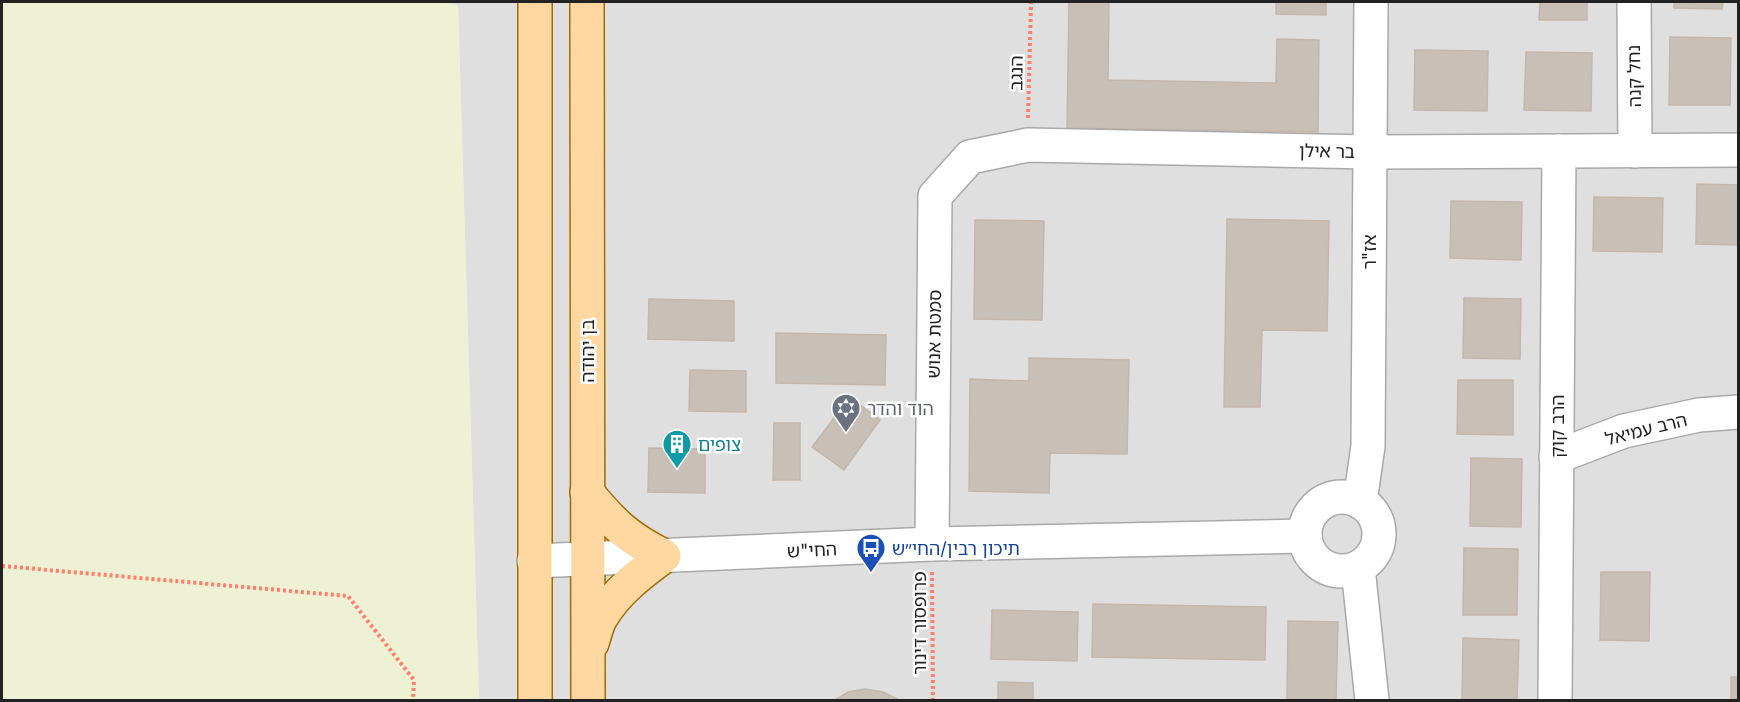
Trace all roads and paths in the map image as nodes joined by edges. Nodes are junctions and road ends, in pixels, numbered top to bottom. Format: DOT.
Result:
graph roads {
  1 [pos="535,2"];
  2 [pos="586,2"];
  3 [pos="1031,2"];
  4 [pos="1371,2"];
  5 [pos="1634,2"];
  6 [pos="1028,144"];
  7 [pos="1738,150"];
  8 [pos="1559,151"];
  9 [pos="1635,151"];
  10 [pos="1370,152"];
  11 [pos="935,196"];
  12 [pos="1738,412"];
  13 [pos="1556,458"];
  14 [pos="587,492"];
  15 [pos="1360,502"];
  16 [pos="1305,536"];
  17 [pos="932,544"];
  18 [pos="664,556"];
  19 [pos="588,559"];
  20 [pos="534,561"];
  21 [pos="2,566"];
  22 [pos="1358,568"];
  23 [pos="587,656"];
  24 [pos="413,700"];
  25 [pos="535,700"];
  26 [pos="588,700"];
  27 [pos="933,700"];
  28 [pos="1372,700"];
  29 [pos="1555,700"];
  1 -- 20 [label="main road"];
  2 -- 14 [label="main road, בן יהודה"];
  3 -- 6 [label="path, הנגב"];
  4 -- 10 [label="street, אז\"ר"];
  5 -- 9 [label="street, נחל קנה"];
  6 -- 10 [label="street, בר אילן"];
  6 -- 11 [label="street, בר אילן"];
  7 -- 9 [label="street, בר אילן"];
  8 -- 9 [label="street, בר אילן"];
  8 -- 10 [label="street, בר אילן"];
  8 -- 13 [label="street, הרב קוק"];
  10 -- 15 [label="street, אז\"ר"];
  11 -- 17 [label="street, סמטת אנוש"];
  12 -- 13 [label="street, הרב עמיאל"];
  13 -- 29 [label="street, הרב קוק"];
  14 -- 18 [label="main road"];
  14 -- 19 [label="main road, בן יהודה"];
  15 -- 16 [label="street"];
  15 -- 22 [label="street"];
  16 -- 17 [label="street, החי\"ש"];
  16 -- 22 [label="street"];
  17 -- 18 [label="street, החי\"ש"];
  17 -- 27 [label="path, פרופסור דינור"];
  18 -- 19 [label="street, החי\"ש"];
  18 -- 23 [label="main road"];
  19 -- 20 [label="street, החי\"ש"];
  19 -- 23 [label="main road, בן יהודה"];
  20 -- 25 [label="main road"];
  21 -- 24 [label="path"];
  22 -- 28 [label="street"];
  23 -- 26 [label="main road, בן יהודה"];
}
